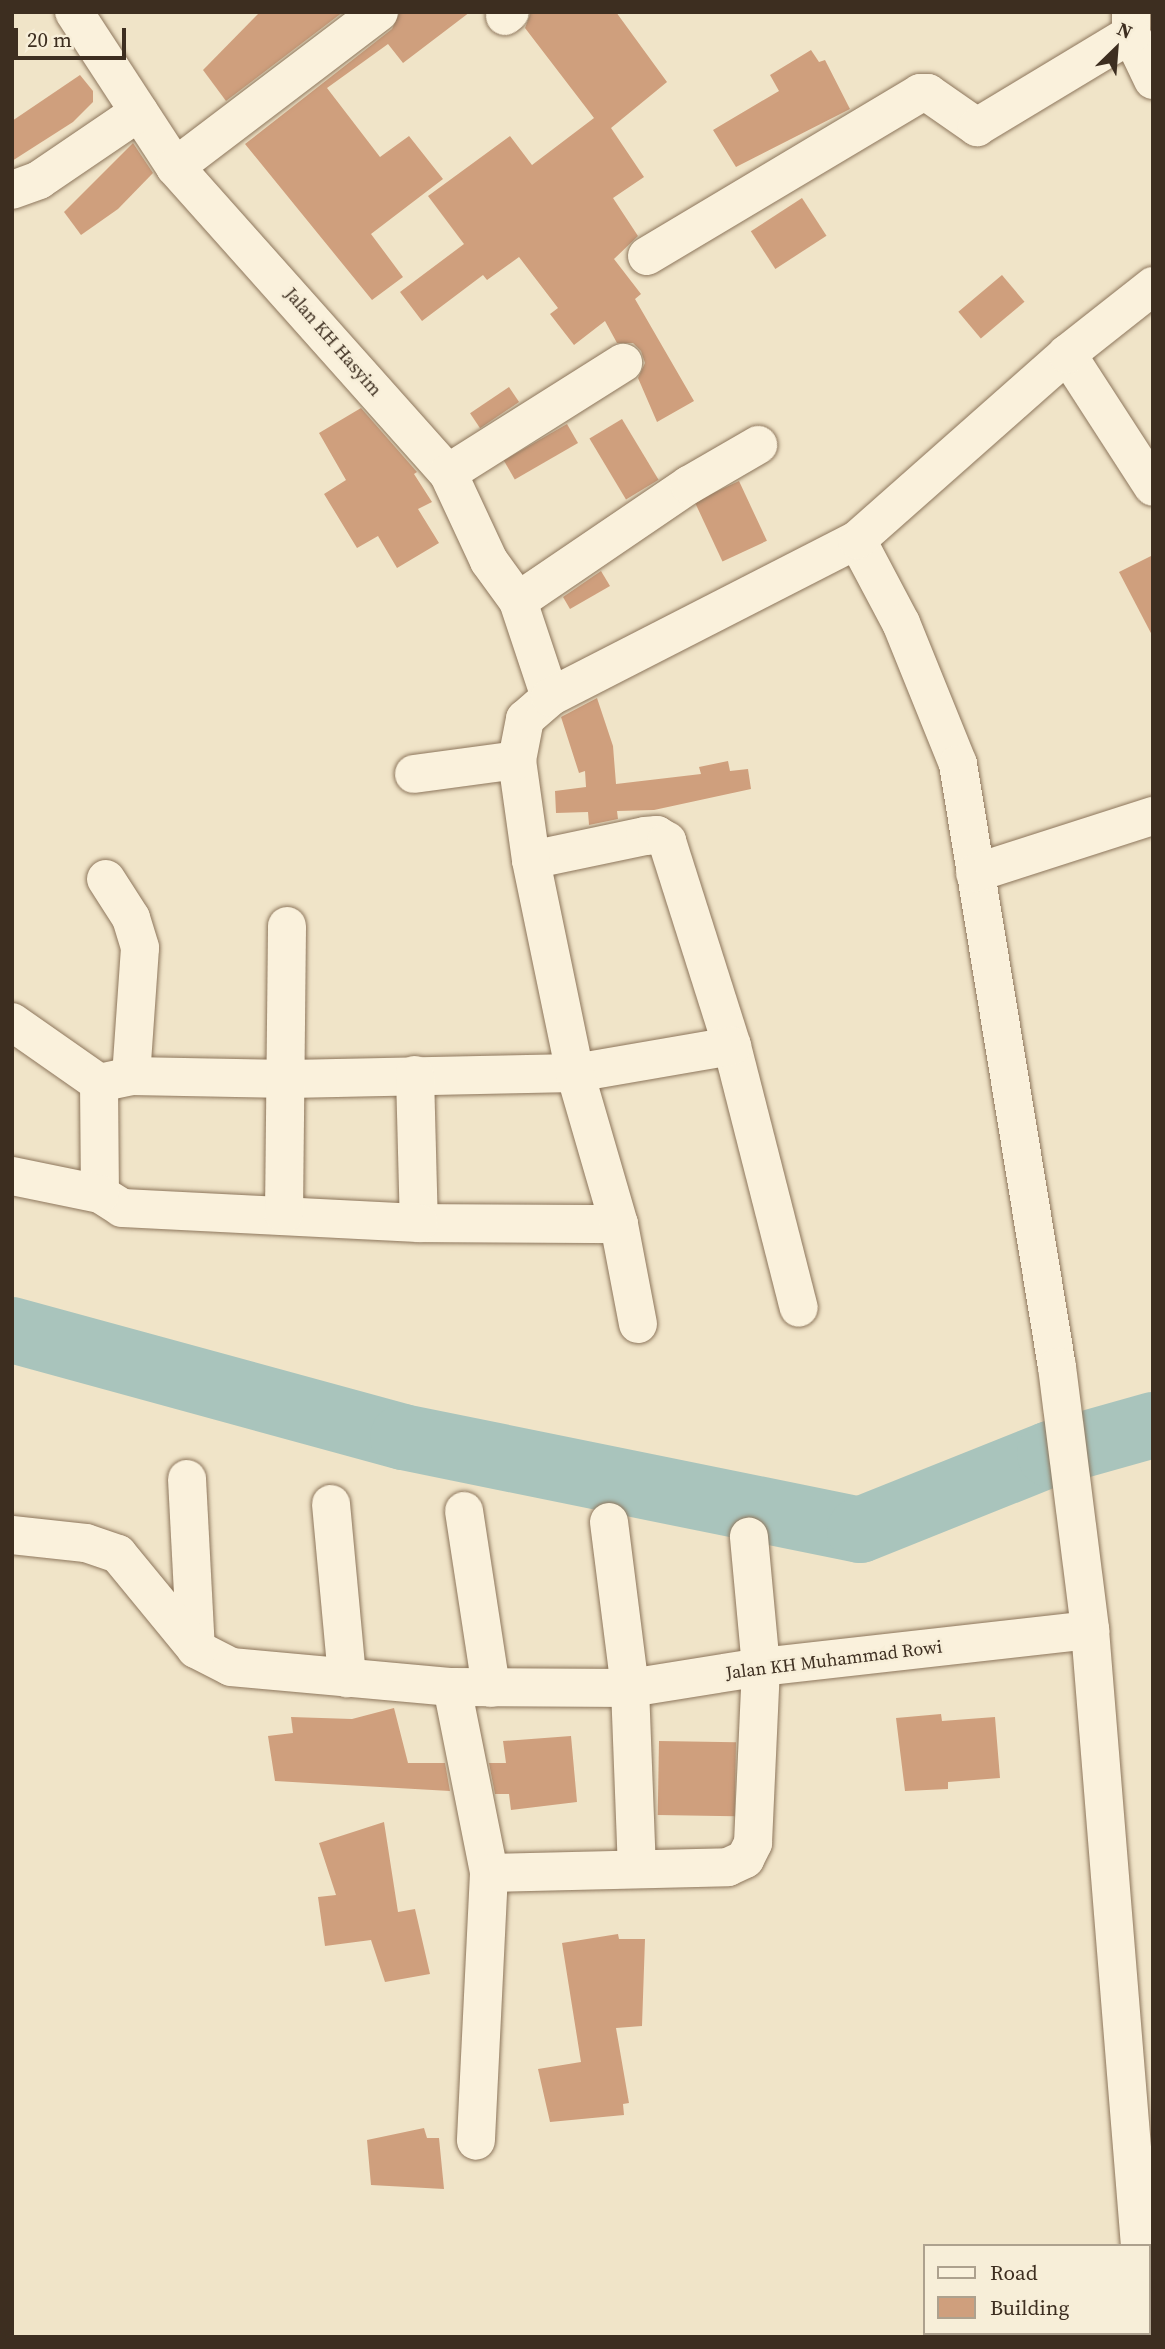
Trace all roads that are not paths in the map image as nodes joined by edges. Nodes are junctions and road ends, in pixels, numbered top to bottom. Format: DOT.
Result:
graph roads {
  1 [pos="74,12"];
  2 [pos="379,12"];
  3 [pos="1131,23"];
  4 [pos="1153,80"];
  5 [pos="139,112"];
  6 [pos="175,167"];
  7 [pos="12,190"];
  8 [pos="647,256"];
  9 [pos="1153,286"];
  10 [pos="1067,354"];
  11 [pos="623,363"];
  12 [pos="758,445"];
  13 [pos="448,473"];
  14 [pos="1153,487"];
  15 [pos="856,540"];
  16 [pos="518,601"];
  17 [pos="550,697"];
  18 [pos="517,760"];
  19 [pos="414,774"];
  20 [pos="1153,816"];
  21 [pos="531,860"];
  22 [pos="975,873"];
  23 [pos="106,879"];
  24 [pos="287,926"];
  25 [pos="12,1022"];
  26 [pos="733,1046"];
  27 [pos="575,1073"];
  28 [pos="415,1075"];
  29 [pos="115,1079"];
  30 [pos="289,1079"];
  31 [pos="12,1176"];
  32 [pos="100,1194"];
  33 [pos="284,1214"];
  34 [pos="419,1223"];
  35 [pos="619,1224"];
  36 [pos="799,1308"];
  37 [pos="638,1324"];
  38 [pos="187,1479"];
  39 [pos="331,1504"];
  40 [pos="464,1511"];
  41 [pos="609,1522"];
  42 [pos="12,1535"];
  43 [pos="749,1537"];
  44 [pos="1090,1630"];
  45 [pos="196,1649"];
  46 [pos="761,1667"];
  47 [pos="347,1678"];
  48 [pos="452,1687"];
  49 [pos="491,1688"];
  50 [pos="630,1688"];
  51 [pos="637,1869"];
  52 [pos="489,1873"];
  53 [pos="476,2141"];
  54 [pos="1140,2244"];
  1 -- 5 [label="street, Jalan KH Hasyim"];
  2 -- 6 [label="street"];
  3 -- 4 [label="street"];
  3 -- 8 [label="street"];
  5 -- 6 [label="street, Jalan KH Hasyim"];
  5 -- 7 [label="street"];
  6 -- 13 [label="street, Jalan KH Hasyim"];
  9 -- 10 [label="street"];
  10 -- 14 [label="street"];
  10 -- 15 [label="street"];
  11 -- 13 [label="street"];
  12 -- 16 [label="street"];
  13 -- 16 [label="street, Jalan KH Hasyim"];
  15 -- 17 [label="street"];
  15 -- 22 [label="street"];
  16 -- 17 [label="street, Jalan KH Hasyim"];
  17 -- 18 [label="street"];
  18 -- 19 [label="street"];
  18 -- 21 [label="street"];
  20 -- 22 [label="street"];
  21 -- 26 [label="street"];
  21 -- 27 [label="street"];
  22 -- 44 [label="street"];
  23 -- 29 [label="street"];
  24 -- 30 [label="street"];
  25 -- 29 [label="street"];
  26 -- 27 [label="street"];
  26 -- 36 [label="street"];
  27 -- 28 [label="street"];
  27 -- 35 [label="street"];
  28 -- 30 [label="street"];
  28 -- 34 [label="street"];
  29 -- 30 [label="street"];
  29 -- 32 [label="street"];
  30 -- 33 [label="street"];
  31 -- 32 [label="street"];
  32 -- 33 [label="street"];
  33 -- 34 [label="street"];
  34 -- 35 [label="street"];
  35 -- 37 [label="street"];
  38 -- 45 [label="street"];
  39 -- 47 [label="street"];
  40 -- 49 [label="street"];
  41 -- 50 [label="street"];
  42 -- 45 [label="street, Jalan KH Muhammad Rowi"];
  43 -- 46 [label="street"];
  44 -- 46 [label="street, Jalan KH Muhammad Rowi"];
  44 -- 54 [label="street"];
  45 -- 47 [label="street, Jalan KH Muhammad Rowi"];
  46 -- 50 [label="street, Jalan KH Muhammad Rowi"];
  46 -- 51 [label="street"];
  47 -- 48 [label="street, Jalan KH Muhammad Rowi"];
  48 -- 49 [label="street, Jalan KH Muhammad Rowi"];
  48 -- 52 [label="street"];
  49 -- 50 [label="street, Jalan KH Muhammad Rowi"];
  50 -- 51 [label="street"];
  51 -- 52 [label="street"];
  52 -- 53 [label="street"];
}
